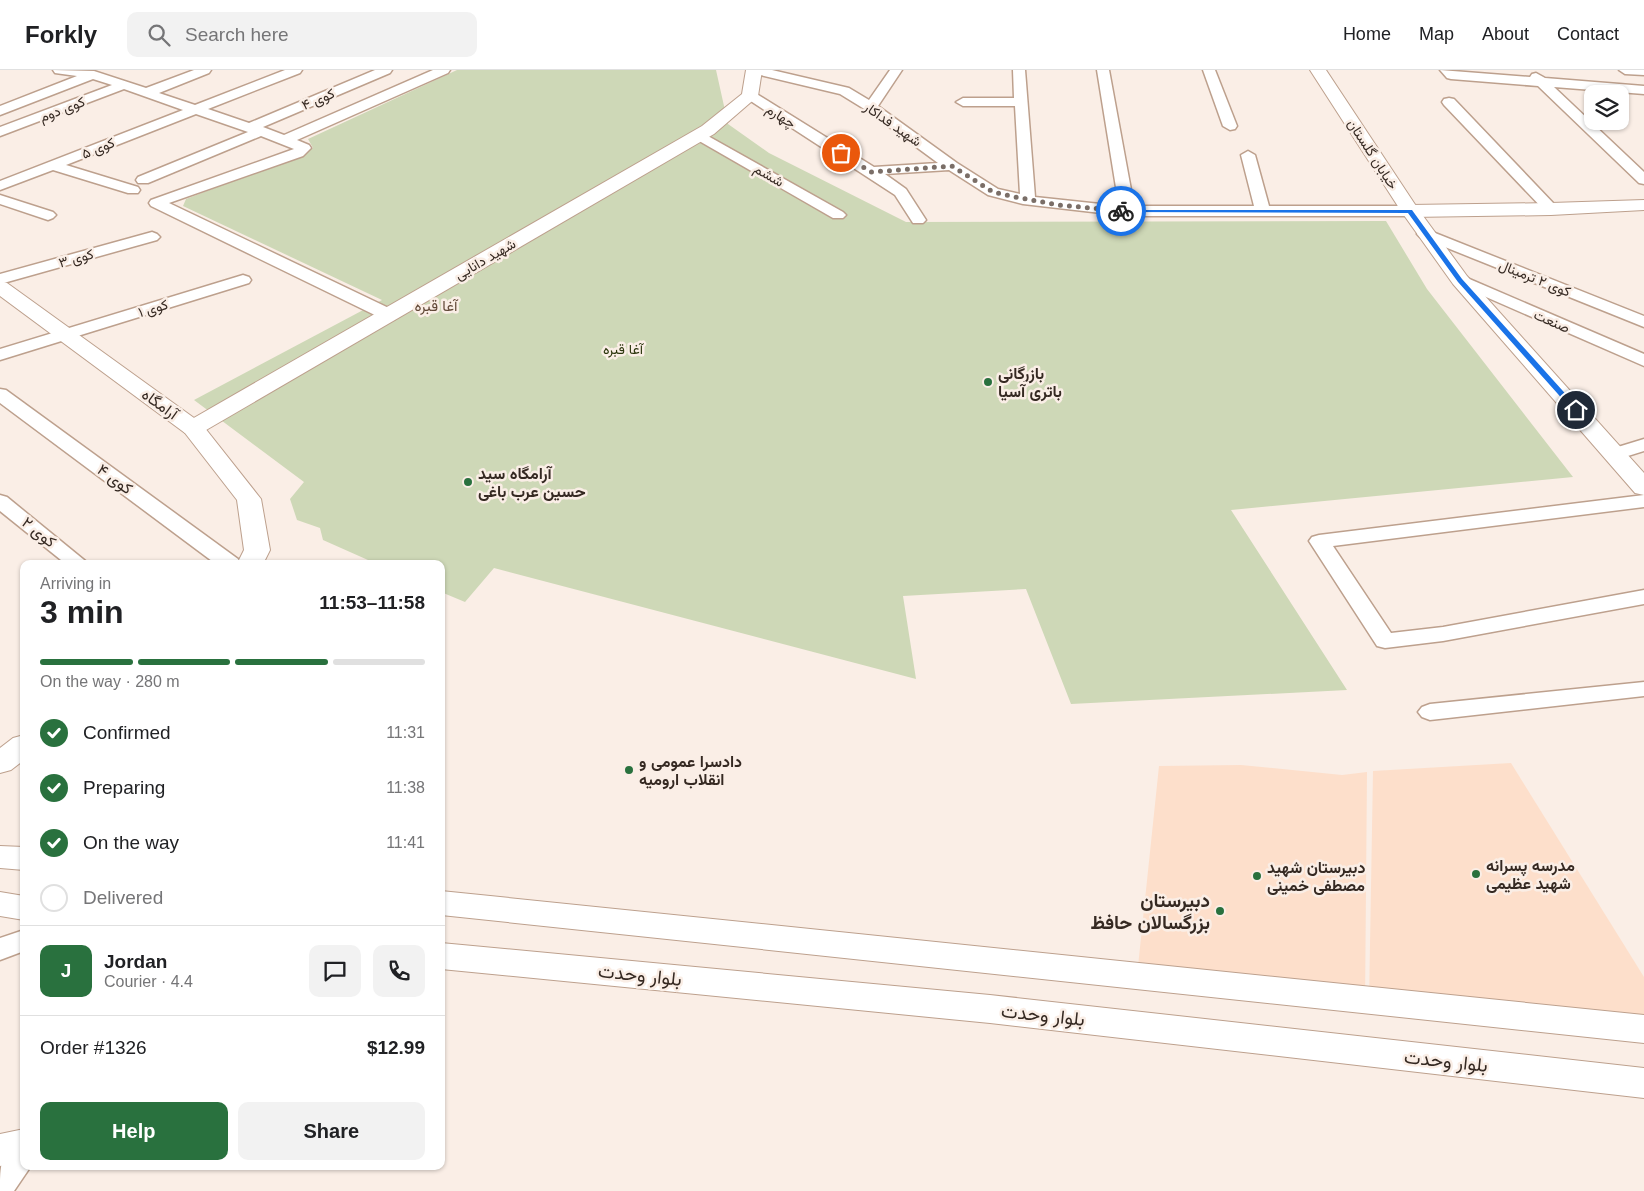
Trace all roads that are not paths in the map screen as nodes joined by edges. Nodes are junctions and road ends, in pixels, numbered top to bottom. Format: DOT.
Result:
graph roads {
  1 [pos="59,70"];
  2 [pos="205,70"];
  3 [pos="296,70"];
  4 [pos="386,70"];
  5 [pos="444,70"];
  6 [pos="755,70"];
  7 [pos="896,70"];
  8 [pos="1019,70"];
  9 [pos="1103,70"];
  10 [pos="1209,70"];
  11 [pos="1318,70"];
  12 [pos="1446,70"];
  13 [pos="1529,70"];
  14 [pos="1644,71"];
  15 [pos="100,72"];
  16 [pos="1620,73"];
  17 [pos="1539,80"];
  18 [pos="1593,85"];
  19 [pos="1624,85"];
  20 [pos="124,86"];
  21 [pos="1629,88"];
  22 [pos="1644,90"];
  23 [pos="146,93"];
  24 [pos="750,96"];
  25 [pos="1021,102"];
  26 [pos="1449,102"];
  27 [pos="964,103"];
  28 [pos="871,107"];
  29 [pos="195,110"];
  30 [pos="0,111"];
  31 [pos="1230,126"];
  32 [pos="256,130"];
  33 [pos="0,132"];
  34 [pos="699,135"];
  35 [pos="285,140"];
  36 [pos="1248,155"];
  37 [pos="54,166"];
  38 [pos="952,166"];
  39 [pos="0,171"];
  40 [pos="871,172"];
  41 [pos="23,177"];
  42 [pos="1644,180"];
  43 [pos="0,186"];
  44 [pos="0,200"];
  45 [pos="1028,201"];
  46 [pos="1644,205"];
  47 [pos="1551,209"];
  48 [pos="1128,211"];
  49 [pos="1410,211"];
  50 [pos="1263,212"];
  51 [pos="48,215"];
  52 [pos="838,215"];
  53 [pos="918,220"];
  54 [pos="1425,234"];
  55 [pos="152,237"];
  56 [pos="0,279"];
  57 [pos="243,280"];
  58 [pos="1460,280"];
  59 [pos="0,287"];
  60 [pos="388,316"];
  61 [pos="1644,322"];
  62 [pos="64,335"];
  63 [pos="0,355"];
  64 [pos="1644,361"];
  65 [pos="0,394"];
  66 [pos="193,428"];
  67 [pos="1644,445"];
  68 [pos="1615,454"];
  69 [pos="1644,488"];
  70 [pos="0,501"];
  71 [pos="1644,501"];
  72 [pos="74,560"];
  73 [pos="225,560"];
  74 [pos="252,560"];
  75 [pos="1644,597"];
  76 [pos="1644,689"];
  77 [pos="1430,712"];
  78 [pos="20,748"];
  79 [pos="0,764"];
  80 [pos="0,857"];
  81 [pos="20,860"];
  82 [pos="445,903"];
  83 [pos="0,904"];
  84 [pos="20,907"];
  85 [pos="20,942"];
  86 [pos="0,949"];
  87 [pos="445,956"];
  88 [pos="1644,1029"];
  89 [pos="1644,1083"];
  90 [pos="20,1146"];
  91 [pos="0,1150"];
  92 [pos="20,1156"];
  93 [pos="0,1185"];
  1 -- 15 [label="street"];
  2 -- 23 [label="street"];
  3 -- 29 [label="street, کوی ۵"];
  4 -- 32 [label="street, کوی ۴"];
  5 -- 35 [label="street"];
  6 -- 24 [label="main road"];
  6 -- 28 [label="street, شهید فداکار"];
  7 -- 28 [label="street"];
  8 -- 25 [label="street"];
  9 -- 48 [label="street"];
  10 -- 31 [label="street"];
  11 -- 49 [label="main road, خیابان گلستان"];
  12 -- 17 [label="street"];
  13 -- 17 [label="street"];
  14 -- 16 [label="street"];
  15 -- 20 [label="street"];
  15 -- 30 [label="street"];
  16 -- 19 [label="street"];
  17 -- 18 [label="street"];
  17 -- 42 [label="street"];
  20 -- 23 [label="street"];
  20 -- 33 [label="street, کوی دوم"];
  21 -- 22 [label="street"];
  23 -- 29 [label="street"];
  24 -- 34 [label="main road, شهید دانایی"];
  24 -- 40 [label="street, چهارم"];
  25 -- 27 [label="street"];
  25 -- 45 [label="street"];
  26 -- 47 [label="street"];
  28 -- 38 [label="street, شهید فداکار"];
  29 -- 32 [label="street"];
  29 -- 37 [label="street, کوی ۵"];
  32 -- 35 [label="street"];
  32 -- 37 [label="street, کوی ۴"];
  34 -- 52 [label="street, ششم"];
  34 -- 60 [label="main road, شهید دانایی"];
  35 -- 60 [label="street"];
  36 -- 50 [label="street"];
  37 -- 41 [label="street, کوی ۵"];
  38 -- 40 [label="street"];
  38 -- 45 [label="street, شهید فداکار"];
  39 -- 41 [label="street"];
  40 -- 53 [label="street, چهارم"];
  41 -- 43 [label="street, کوی ۵"];
  44 -- 51 [label="street"];
  45 -- 48 [label="street, شهید فداکار"];
  46 -- 47 [label="main road"];
  47 -- 49 [label="main road"];
  48 -- 50 [label="street, شهید فداکار"];
  49 -- 50 [label="street, شهید فداکار"];
  49 -- 54 [label="main road, خیابان گلستان"];
  54 -- 58 [label="main road, خیابان گلستان"];
  54 -- 61 [label="street, کوی ۲ ترمینال"];
  55 -- 56 [label="street, کوی ۳"];
  57 -- 62 [label="street, کوی ۱"];
  58 -- 64 [label="street, صنعت"];
  58 -- 68 [label="main road, خیابان گلستان"];
  59 -- 62 [label="main road, آرامگاه"];
  60 -- 66 [label="main road, شهید دانایی"];
  62 -- 63 [label="street, کوی ۱"];
  62 -- 66 [label="main road, آرامگاه"];
  65 -- 73 [label="street, کوی ۴"];
  66 -- 74 [label="main road, آرامگاه"];
  67 -- 68 [label="street"];
  68 -- 69 [label="main road, خیابان گلستان"];
  70 -- 72 [label="street, کوی ۲"];
  71 -- 75 [label="street"];
  76 -- 77 [label="street"];
  78 -- 79 [label="main road"];
  80 -- 81 [label="main road"];
  82 -- 88 [label="main road"];
  83 -- 84 [label="main road"];
  85 -- 86 [label="street"];
  87 -- 89 [label="main road, بلوار وحدت"];
  90 -- 91 [label="main road"];
  92 -- 93 [label="street"];
}
